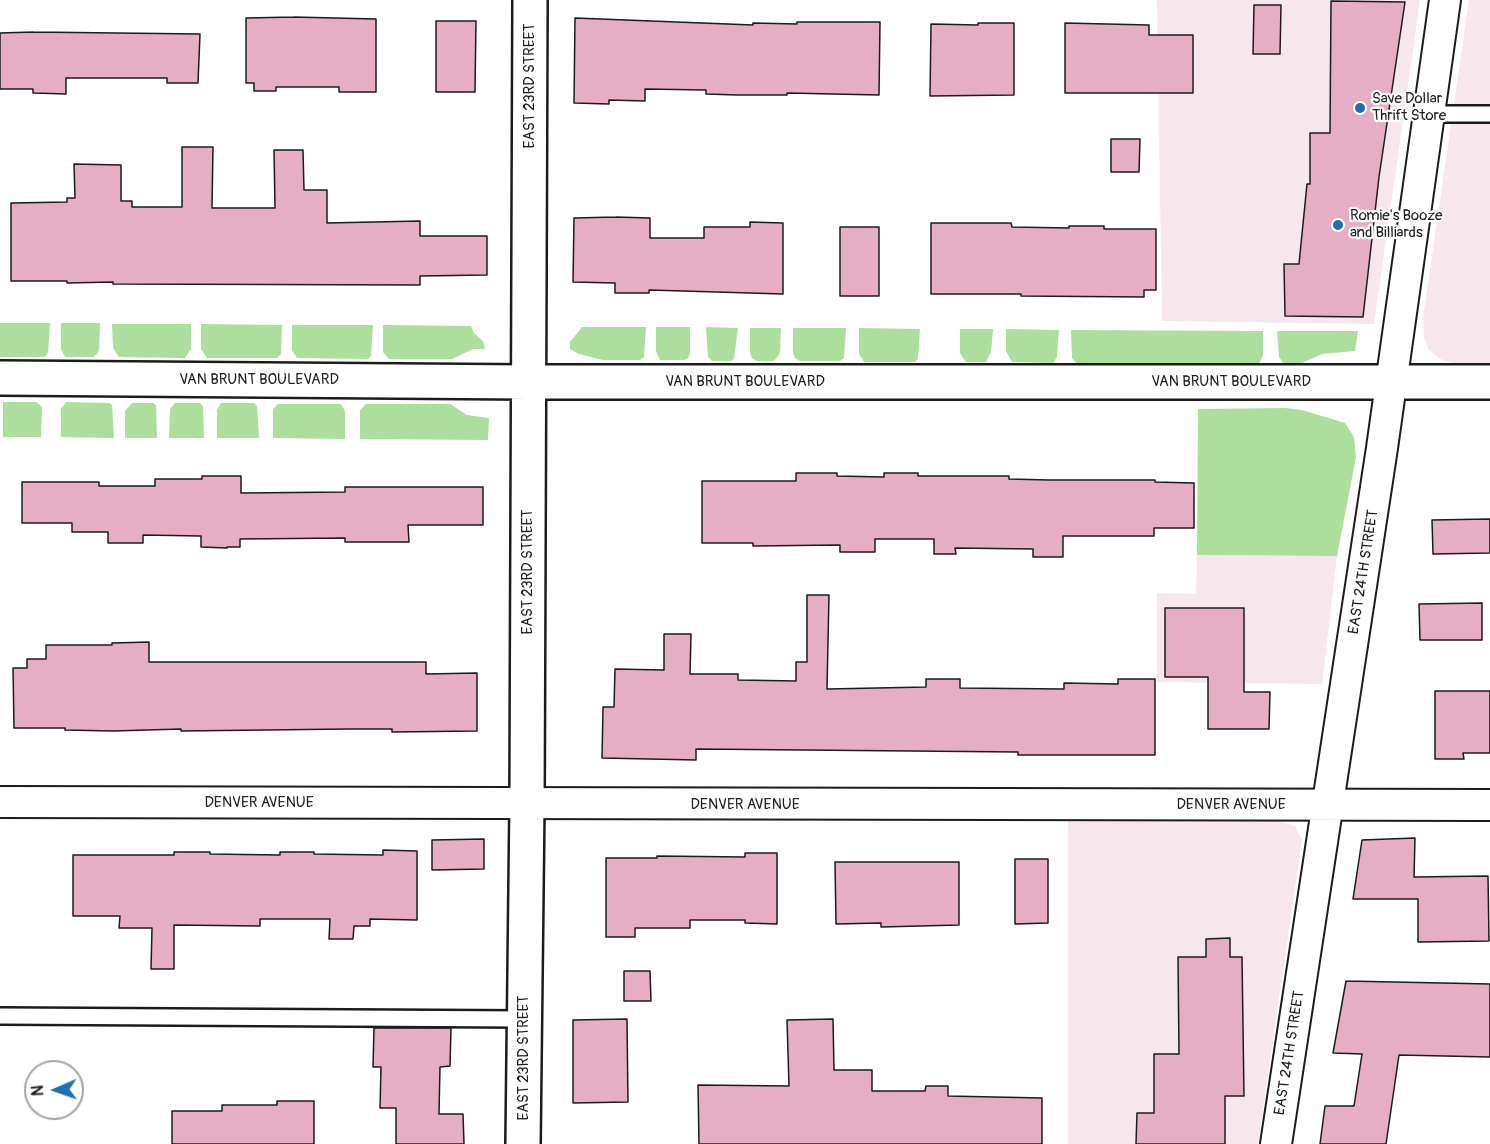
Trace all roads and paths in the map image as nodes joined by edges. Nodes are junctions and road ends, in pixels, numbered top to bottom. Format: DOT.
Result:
graph roads {
  1 [pos="530,0"];
  2 [pos="1445,0"];
  3 [pos="1429,114"];
  4 [pos="1490,114"];
  5 [pos="0,378"];
  6 [pos="529,382"];
  7 [pos="1392,382"];
  8 [pos="1490,382"];
  9 [pos="0,802"];
  10 [pos="527,804"];
  11 [pos="1329,805"];
  12 [pos="1490,805"];
  13 [pos="0,1016"];
  14 [pos="524,1019"];
  15 [pos="523,1144"];
  16 [pos="1276,1144"];
  1 -- 6 [label="street, EAST 23RD STREET"];
  2 -- 3 [label="street, EAST 24TH STREET"];
  3 -- 4 [label="lane"];
  3 -- 7 [label="street, EAST 24TH STREET"];
  5 -- 6 [label="street, VAN BRUNT BOULEVARD"];
  6 -- 7 [label="street, VAN BRUNT BOULEVARD"];
  6 -- 10 [label="street, EAST 23RD STREET"];
  7 -- 8 [label="street, VAN BRUNT BOULEVARD"];
  7 -- 11 [label="street, EAST 24TH STREET"];
  9 -- 10 [label="street, DENVER AVENUE"];
  10 -- 11 [label="street, DENVER AVENUE"];
  10 -- 14 [label="street, EAST 23RD STREET"];
  11 -- 12 [label="street, DENVER AVENUE"];
  11 -- 16 [label="street, EAST 24TH STREET"];
  13 -- 14 [label="lane"];
  14 -- 15 [label="street, EAST 23RD STREET"];
}
